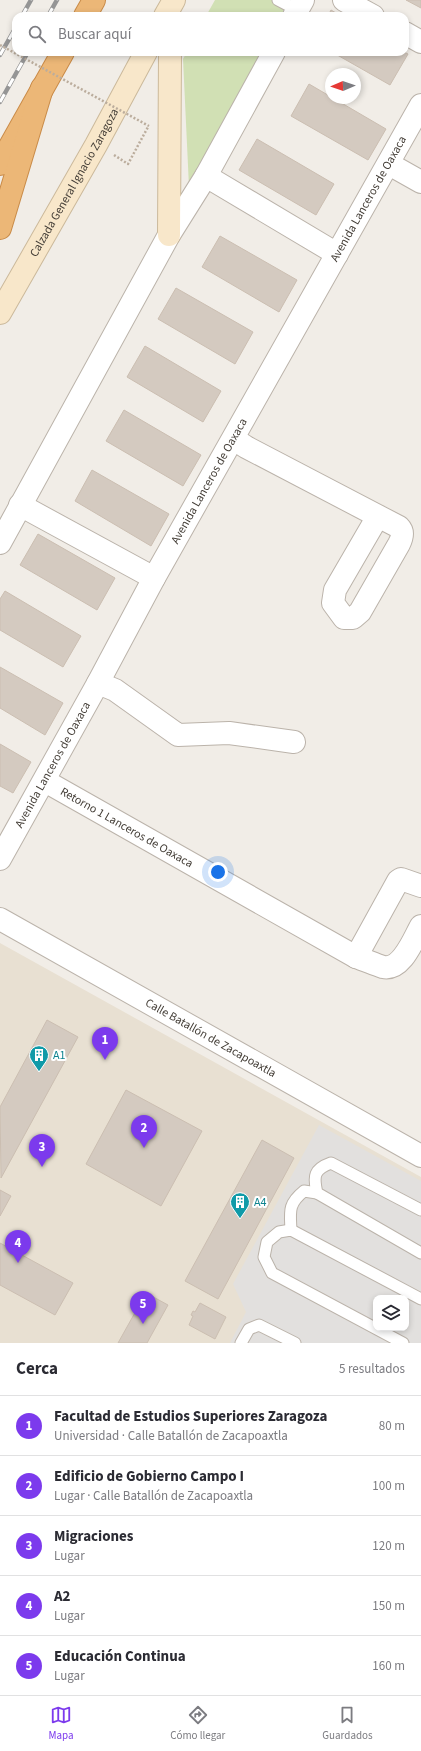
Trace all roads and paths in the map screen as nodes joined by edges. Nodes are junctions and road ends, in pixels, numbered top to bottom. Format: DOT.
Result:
graph roads {
  1 [pos="94,0"];
  2 [pos="278,0"];
  3 [pos="344,0"];
  4 [pos="298,9"];
  5 [pos="87,12"];
  6 [pos="366,12"];
  7 [pos="409,35"];
  8 [pos="421,42"];
  9 [pos="0,45"];
  10 [pos="12,52"];
  11 [pos="20,56"];
  12 [pos="61,56"];
  13 [pos="144,56"];
  14 [pos="170,56"];
  15 [pos="272,56"];
  16 [pos="42,88"];
  17 [pos="421,105"];
  18 [pos="0,164"];
  19 [pos="128,164"];
  20 [pos="389,164"];
  21 [pos="206,176"];
  22 [pos="421,182"];
  23 [pos="0,228"];
  24 [pos="169,235"];
  25 [pos="337,254"];
  26 [pos="0,313"];
  27 [pos="234,439"];
  28 [pos="20,505"];
  29 [pos="378,516"];
  30 [pos="0,543"];
  31 [pos="154,578"];
  32 [pos="98,683"];
  33 [pos="294,742"];
  34 [pos="44,781"];
  35 [pos="0,859"];
  36 [pos="421,886"];
  37 [pos="0,919"];
  38 [pos="421,926"];
  39 [pos="356,957"];
  40 [pos="421,1156"];
  41 [pos="317,1193"];
  42 [pos="421,1210"];
  43 [pos="291,1230"];
  44 [pos="421,1253"];
  45 [pos="421,1299"];
  46 [pos="241,1343"];
  47 [pos="295,1343"];
  48 [pos="403,1343"];
  1 -- 5 [label="highway"];
  2 -- 4 [label="lane"];
  3 -- 6 [label="street"];
  7 -- 8 [label="street"];
  9 -- 10 [label="path, bridge"];
  11 -- 19 [label="path, bridge"];
  12 -- 16 [label="highway"];
  13 -- 26 [label="main road, Calzada General Ignacio Zaragoza"];
  14 -- 24 [label="main road"];
  15 -- 21 [label="street"];
  16 -- 18 [label="highway"];
  16 -- 23 [label="highway"];
  17 -- 20 [label="street, Avenida Lanceros de Oaxaca"];
  20 -- 22 [label="street"];
  20 -- 25 [label="street, Avenida Lanceros de Oaxaca"];
  21 -- 24 [label="street"];
  21 -- 25 [label="street"];
  24 -- 28 [label="street"];
  25 -- 27 [label="street, Avenida Lanceros de Oaxaca"];
  27 -- 29 [label="street"];
  27 -- 31 [label="street, Avenida Lanceros de Oaxaca"];
  28 -- 30 [label="street"];
  28 -- 31 [label="street"];
  31 -- 32 [label="street, Avenida Lanceros de Oaxaca"];
  32 -- 33 [label="street"];
  32 -- 34 [label="street, Avenida Lanceros de Oaxaca"];
  34 -- 35 [label="street, Avenida Lanceros de Oaxaca"];
  34 -- 39 [label="street, Retorno 1 Lanceros de Oaxaca"];
  36 -- 39 [label="street"];
  37 -- 40 [label="street, Calle Batallón de Zacapoaxtla"];
  38 -- 39 [label="street, Retorno 1 Lanceros de Oaxaca"];
  41 -- 42 [label="lane"];
  41 -- 43 [label="lane"];
  41 -- 44 [label="lane"];
  43 -- 45 [label="lane"];
  43 -- 48 [label="lane"];
  46 -- 47 [label="lane"];
}
